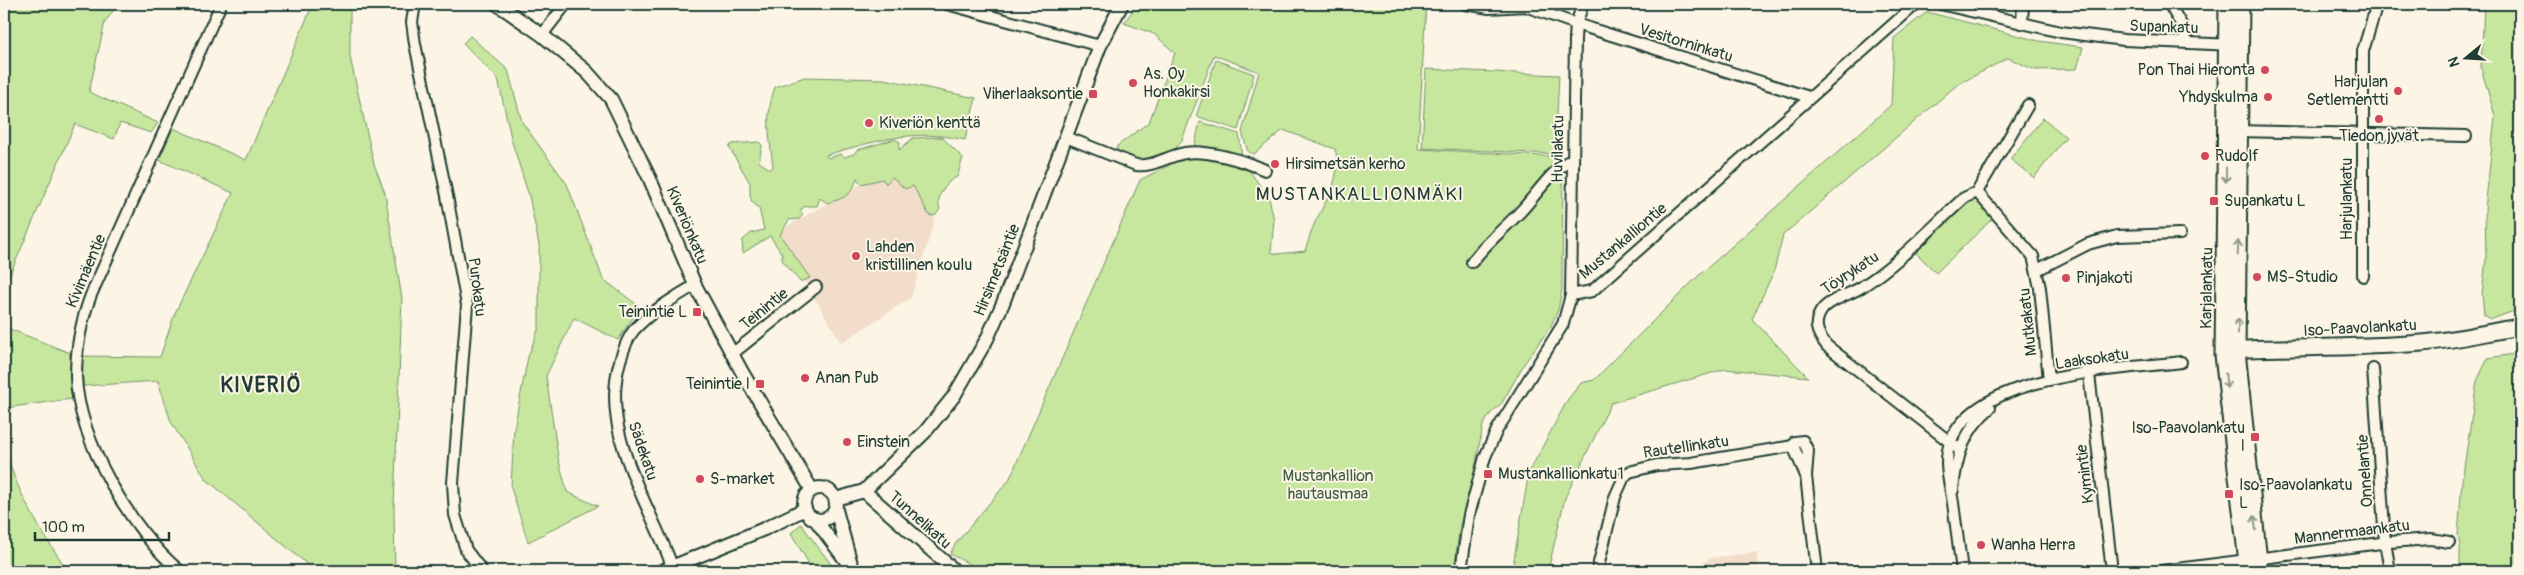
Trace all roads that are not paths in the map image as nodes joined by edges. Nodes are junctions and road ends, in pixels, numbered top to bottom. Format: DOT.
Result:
graph roads {
  1 [pos="221,4"];
  2 [pos="415,4"];
  3 [pos="497,4"];
  4 [pos="566,4"];
  5 [pos="947,4"];
  6 [pos="1122,4"];
  7 [pos="1466,4"];
  8 [pos="1583,4"];
  9 [pos="1916,4"];
  10 [pos="1940,4"];
  11 [pos="2023,4"];
  12 [pos="2169,4"];
  13 [pos="2228,4"];
  14 [pos="2241,4"];
  15 [pos="2378,4"];
  16 [pos="2022,23"];
  17 [pos="1576,24"];
  18 [pos="542,35"];
  19 [pos="2187,43"];
  20 [pos="2234,45"];
  21 [pos="1100,46"];
  22 [pos="1810,97"];
  23 [pos="2028,105"];
  24 [pos="2234,131"];
  25 [pos="2362,133"];
  26 [pos="2466,136"];
  27 [pos="1066,138"];
  28 [pos="1573,159"];
  29 [pos="1265,170"];
  30 [pos="1977,192"];
  31 [pos="2180,234"];
  32 [pos="1472,262"];
  33 [pos="2037,270"];
  34 [pos="2362,276"];
  35 [pos="695,285"];
  36 [pos="816,288"];
  37 [pos="1571,295"];
  38 [pos="2520,323"];
  39 [pos="2520,327"];
  40 [pos="2499,331"];
  41 [pos="2230,353"];
  42 [pos="732,354"];
  43 [pos="2181,362"];
  44 [pos="2373,369"];
  45 [pos="2089,374"];
  46 [pos="2049,380"];
  47 [pos="2009,391"];
  48 [pos="1950,443"];
  49 [pos="1960,450"];
  50 [pos="812,490"];
  51 [pos="864,491"];
  52 [pos="1952,501"];
  53 [pos="836,505"];
  54 [pos="805,509"];
  55 [pos="815,519"];
  56 [pos="2385,542"];
  57 [pos="2449,542"];
  58 [pos="2253,565"];
  59 [pos="667,569"];
  60 [pos="852,570"];
  61 [pos="180,571"];
  62 [pos="482,571"];
  63 [pos="955,571"];
  64 [pos="1461,571"];
  65 [pos="1597,571"];
  66 [pos="1818,571"];
  67 [pos="1962,571"];
  68 [pos="2112,571"];
  69 [pos="2160,571"];
  70 [pos="2390,571"];
  1 -- 61 [label="street, Kivimäentie"];
  2 -- 62 [label="street, Purokatu"];
  3 -- 18 [label="street, Kiveriönkatu"];
  4 -- 18 [label="street"];
  5 -- 21 [label="street"];
  6 -- 21 [label="street, Hirsimetsäntie"];
  7 -- 17 [label="street, Vesitorninkatu"];
  8 -- 17 [label="street, Huvilakatu"];
  9 -- 22 [label="street, Mustankalliontie"];
  10 -- 16 [label="street, Supankatu"];
  11 -- 16 [label="street"];
  12 -- 19 [label="street"];
  13 -- 20 [label="main road, Karjalankatu"];
  14 -- 20 [label="main road, Karjalankatu"];
  15 -- 25 [label="street, Harjulankatu"];
  16 -- 19 [label="street, Supankatu"];
  17 -- 22 [label="street, Vesitorninkatu"];
  17 -- 28 [label="street, Huvilakatu"];
  18 -- 35 [label="street, Kiveriönkatu"];
  19 -- 20 [label="street, Supankatu"];
  20 -- 24 [label="main road, Karjalankatu"];
  21 -- 27 [label="street, Hirsimetsäntie"];
  22 -- 37 [label="street, Mustankalliontie"];
  23 -- 30 [label="street, Töyrykatu"];
  24 -- 25 [label="street"];
  24 -- 41 [label="main road, Karjalankatu"];
  25 -- 26 [label="street"];
  25 -- 34 [label="street, Harjulankatu"];
  27 -- 29 [label="street"];
  27 -- 51 [label="street, Hirsimetsäntie"];
  28 -- 32 [label="street"];
  28 -- 37 [label="street, Huvilakatu"];
  30 -- 33 [label="street, Mutkakatu"];
  30 -- 48 [label="street, Töyrykatu"];
  31 -- 33 [label="street"];
  33 -- 46 [label="street, Mutkakatu"];
  35 -- 42 [label="street, Kiveriönkatu"];
  35 -- 59 [label="street, Sädekatu"];
  36 -- 42 [label="street, Teinintie"];
  37 -- 64 [label="street, Mustankalliontie"];
  38 -- 40 [label="main road, Iso-Paavolankatu"];
  39 -- 40 [label="main road, Iso-Paavolankatu"];
  40 -- 41 [label="main road, Iso-Paavolankatu"];
  41 -- 58 [label="main road, Karjalankatu"];
  42 -- 50 [label="street, Kiveriönkatu"];
  43 -- 45 [label="street, Laaksokatu"];
  44 -- 56 [label="street, Onnelantie"];
  45 -- 46 [label="street, Laaksokatu"];
  45 -- 68 [label="street, Kymintie"];
  46 -- 47 [label="street, Laaksokatu"];
  47 -- 48 [label="street, Laaksokatu"];
  47 -- 49 [label="street, Laaksokatu"];
  48 -- 49 [label="street, Töyrykatu"];
  48 -- 52 [label="street, Laaksokatu"];
  49 -- 52 [label="street, Laaksokatu"];
  50 -- 53 [label="street"];
  50 -- 54 [label="street"];
  51 -- 53 [label="street, Hirsimetsäntie"];
  51 -- 63 [label="street, Tunnelikatu"];
  52 -- 67 [label="street, Laaksokatu"];
  53 -- 55 [label="street"];
  53 -- 60 [label="street"];
  54 -- 55 [label="street"];
  54 -- 59 [label="street"];
  55 -- 60 [label="street"];
  56 -- 57 [label="street, Mannermaankatu"];
  56 -- 58 [label="street, Mannermaankatu"];
  56 -- 70 [label="street, Onnelantie"];
  58 -- 69 [label="street, Mannermaankatu"];
  65 -- 66 [label="street, Rautellinkatu"];
}
